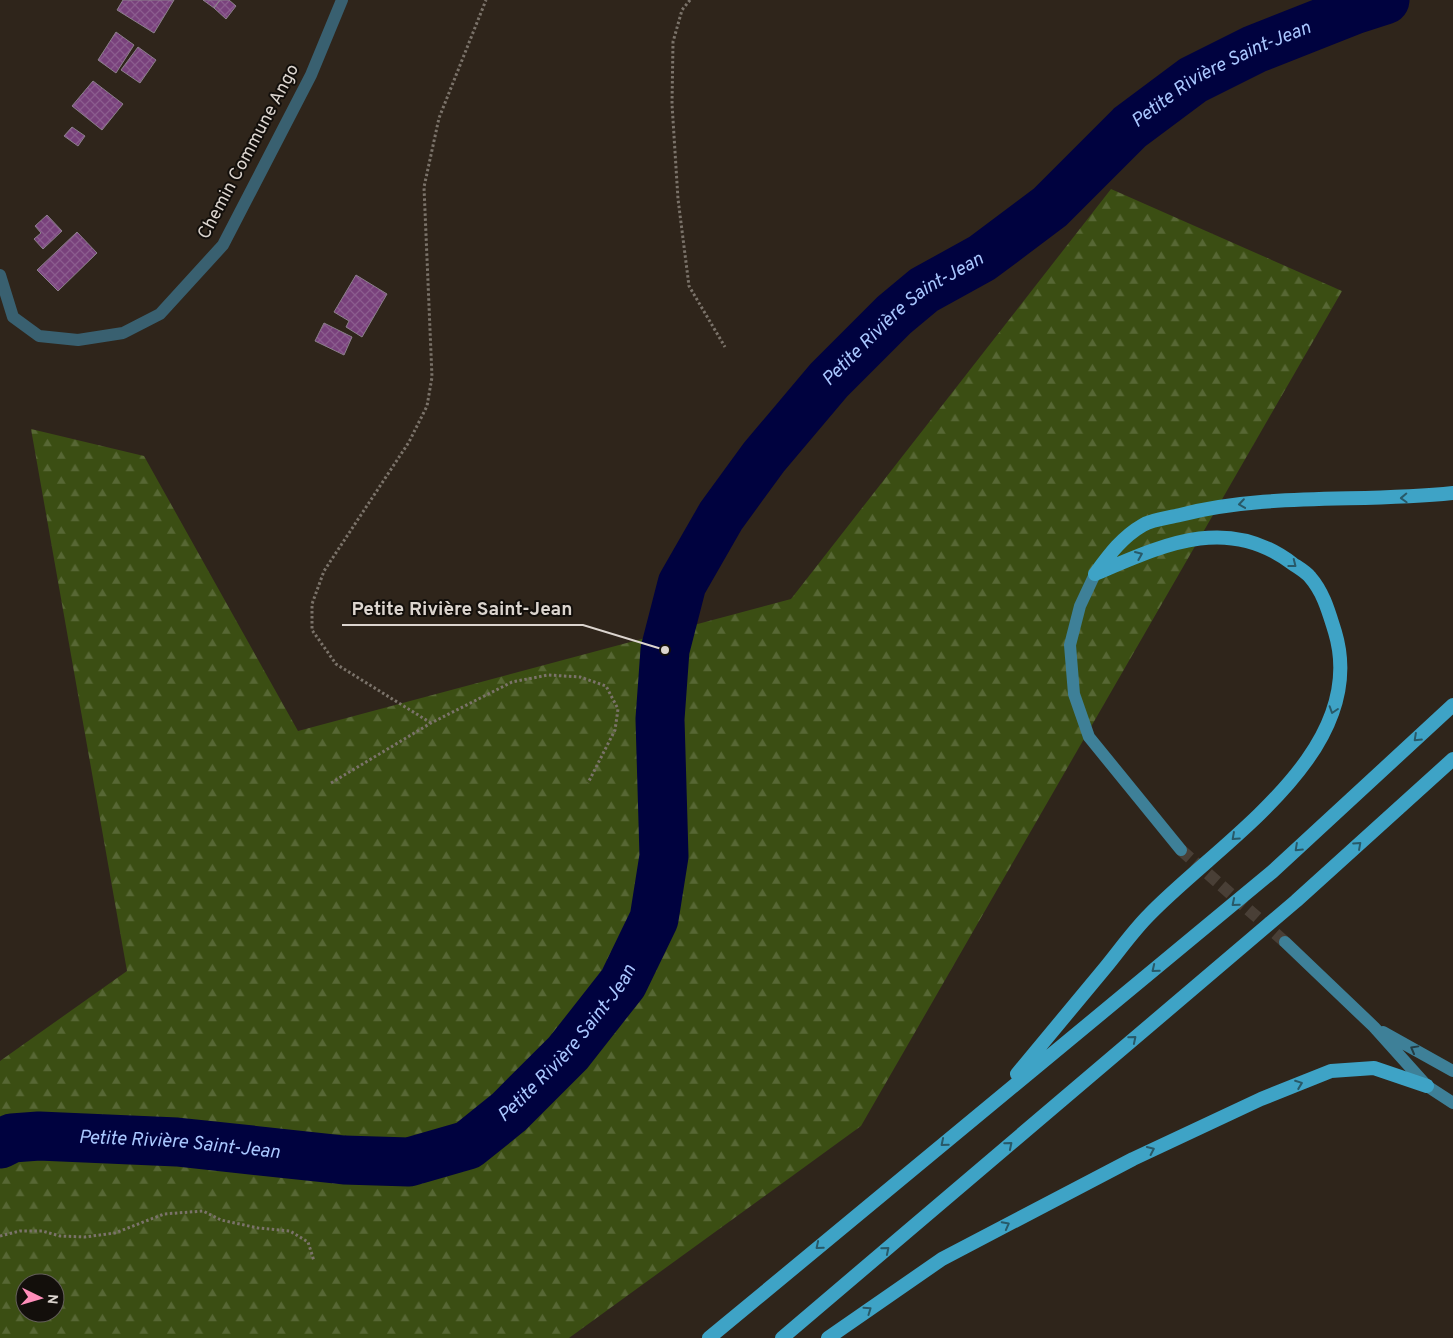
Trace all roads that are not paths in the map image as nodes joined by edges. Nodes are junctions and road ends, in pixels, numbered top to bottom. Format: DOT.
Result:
graph roads {
  1 [pos="342,0"];
  2 [pos="0,276"];
  3 [pos="1453,493"];
  4 [pos="1095,574"];
  5 [pos="1453,705"];
  6 [pos="1453,759"];
  7 [pos="1181,850"];
  8 [pos="1285,942"];
  9 [pos="1374,1027"];
  10 [pos="1453,1071"];
  11 [pos="1427,1086"];
  12 [pos="995,1100"];
  13 [pos="1453,1103"];
  14 [pos="709,1338"];
  15 [pos="782,1338"];
  16 [pos="828,1338"];
  1 -- 2 [label="street, Chemin Commune Ango"];
  3 -- 4 [label="highway, one-way"];
  4 -- 7 [label="main road"];
  4 -- 12 [label="highway, one-way"];
  5 -- 12 [label="highway, one-way"];
  15 -- 6 [label="highway, one-way"];
  8 -- 9 [label="main road"];
  10 -- 9 [label="main road, one-way"];
  9 -- 11 [label="main road"];
  11 -- 13 [label="main road"];
  16 -- 11 [label="highway, one-way"];
  12 -- 14 [label="highway, one-way"];
}
